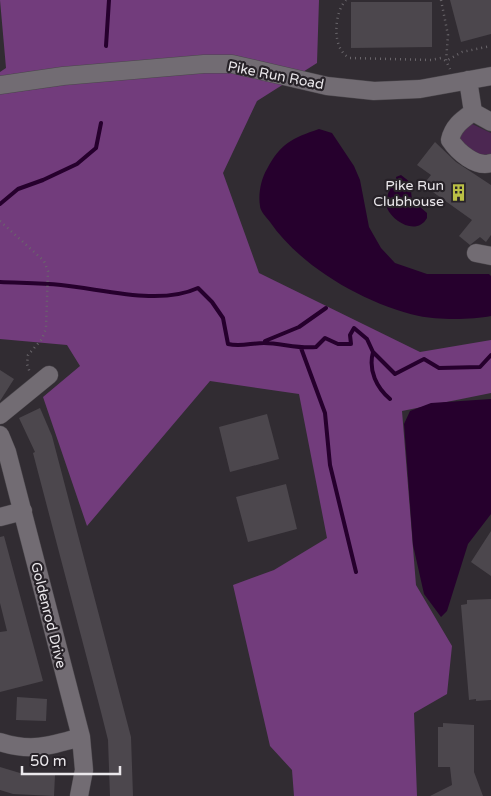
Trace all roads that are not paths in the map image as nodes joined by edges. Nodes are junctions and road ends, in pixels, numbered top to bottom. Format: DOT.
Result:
graph roads {
  1 [pos="491,76"];
  2 [pos="468,80"];
  3 [pos="0,85"];
  4 [pos="472,112"];
  5 [pos="491,122"];
  6 [pos="491,163"];
  7 [pos="49,375"];
  8 [pos="0,415"];
  9 [pos="0,435"];
  10 [pos="23,511"];
  11 [pos="0,517"];
  12 [pos="81,737"];
  13 [pos="0,742"];
  14 [pos="79,796"];
  1 -- 2 [label="street, Pike Run Road"];
  2 -- 3 [label="street, Pike Run Road"];
  2 -- 4 [label="street"];
  4 -- 5 [label="street"];
  4 -- 6 [label="street"];
  7 -- 8 [label="street"];
  9 -- 10 [label="street, Goldenrod Drive"];
  10 -- 11 [label="street"];
  10 -- 12 [label="street, Goldenrod Drive"];
  12 -- 13 [label="street"];
  12 -- 14 [label="street, Goldenrod Drive"];
}
